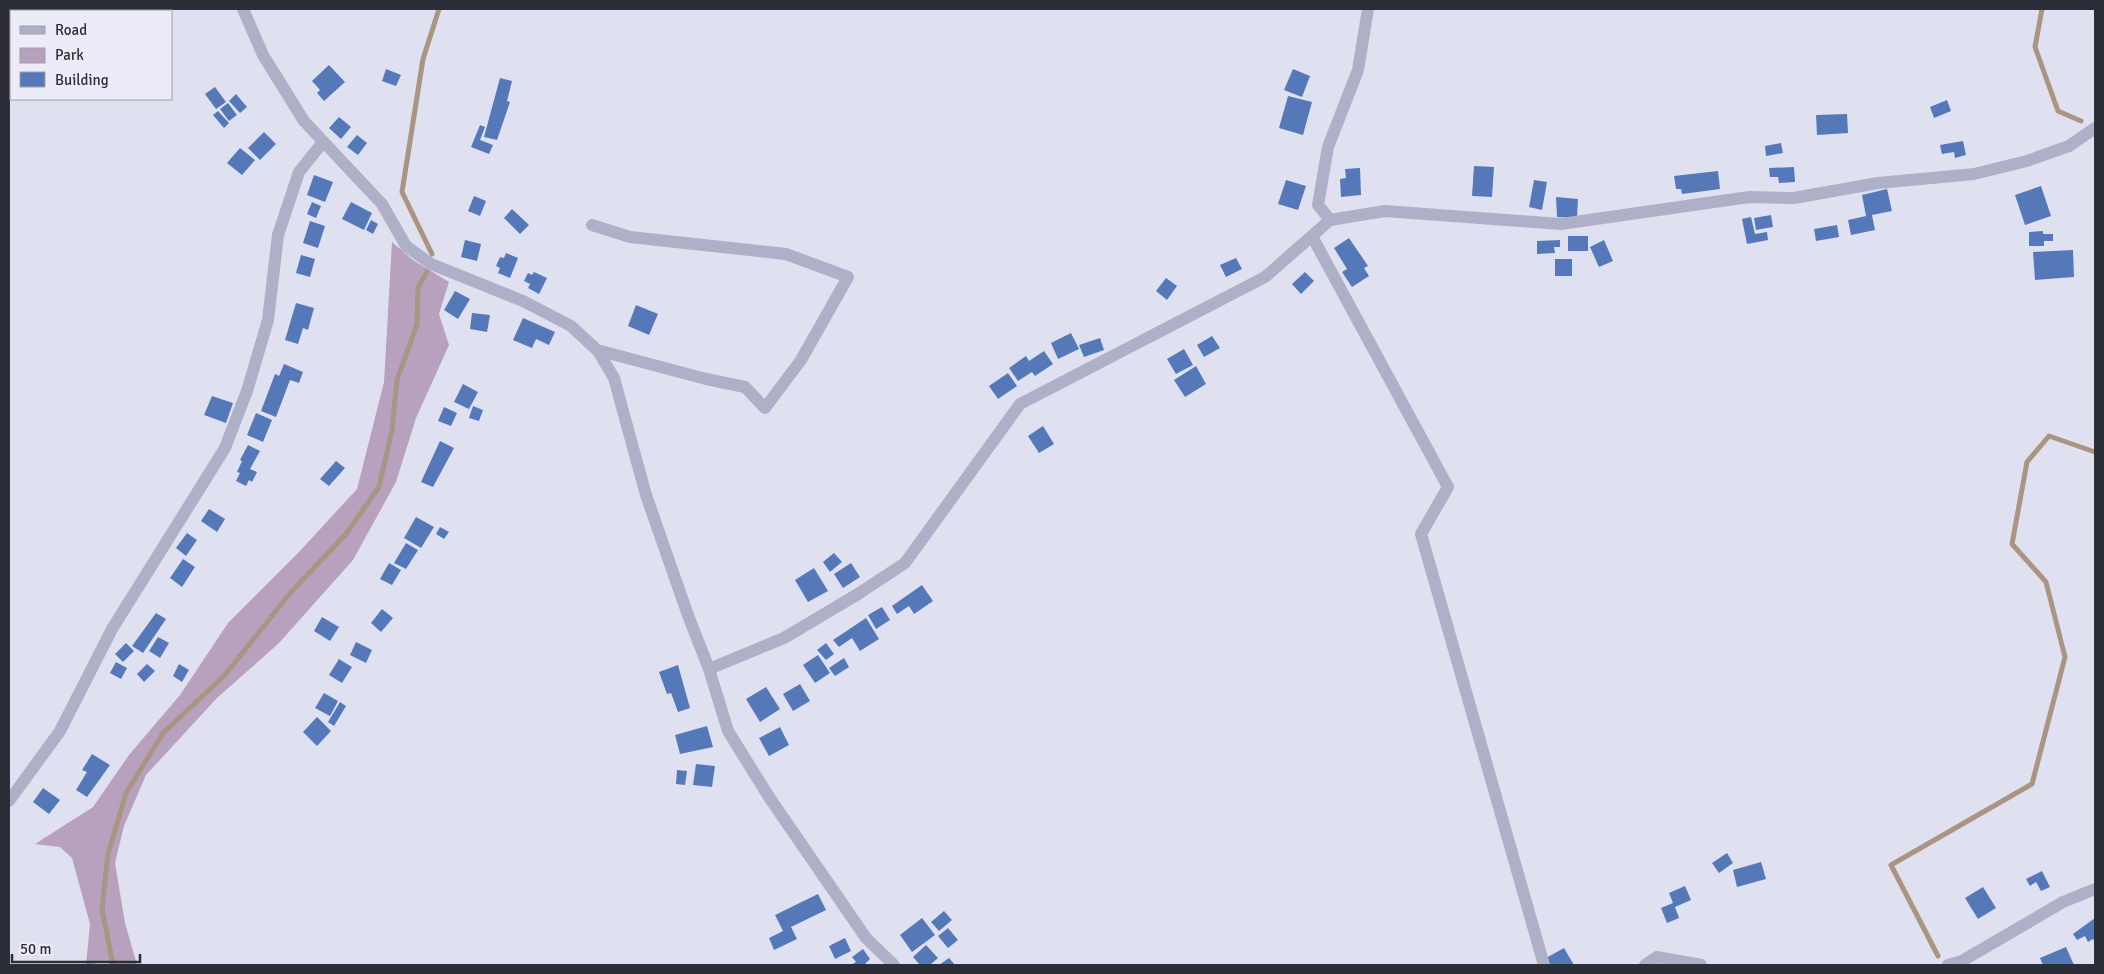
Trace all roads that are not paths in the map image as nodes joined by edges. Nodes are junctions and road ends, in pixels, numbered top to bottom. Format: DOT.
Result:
graph roads {
  1 [pos="243,9"];
  2 [pos="1368,9"];
  3 [pos="2095,128"];
  4 [pos="323,142"];
  5 [pos="1330,220"];
  6 [pos="592,225"];
  7 [pos="1313,238"];
  8 [pos="597,350"];
  9 [pos="710,669"];
  10 [pos="9,801"];
  11 [pos="2095,889"];
  12 [pos="894,965"];
  13 [pos="1544,965"];
  14 [pos="1646,965"];
  15 [pos="1702,965"];
  16 [pos="1948,965"];
  1 -- 4 [label="street"];
  2 -- 5 [label="street"];
  3 -- 5 [label="street"];
  4 -- 8 [label="street"];
  4 -- 10 [label="street"];
  5 -- 7 [label="street"];
  6 -- 8 [label="street"];
  7 -- 9 [label="street"];
  7 -- 13 [label="street"];
  8 -- 9 [label="street"];
  9 -- 12 [label="street"];
  11 -- 16 [label="street"];
  14 -- 15 [label="street"];
}
